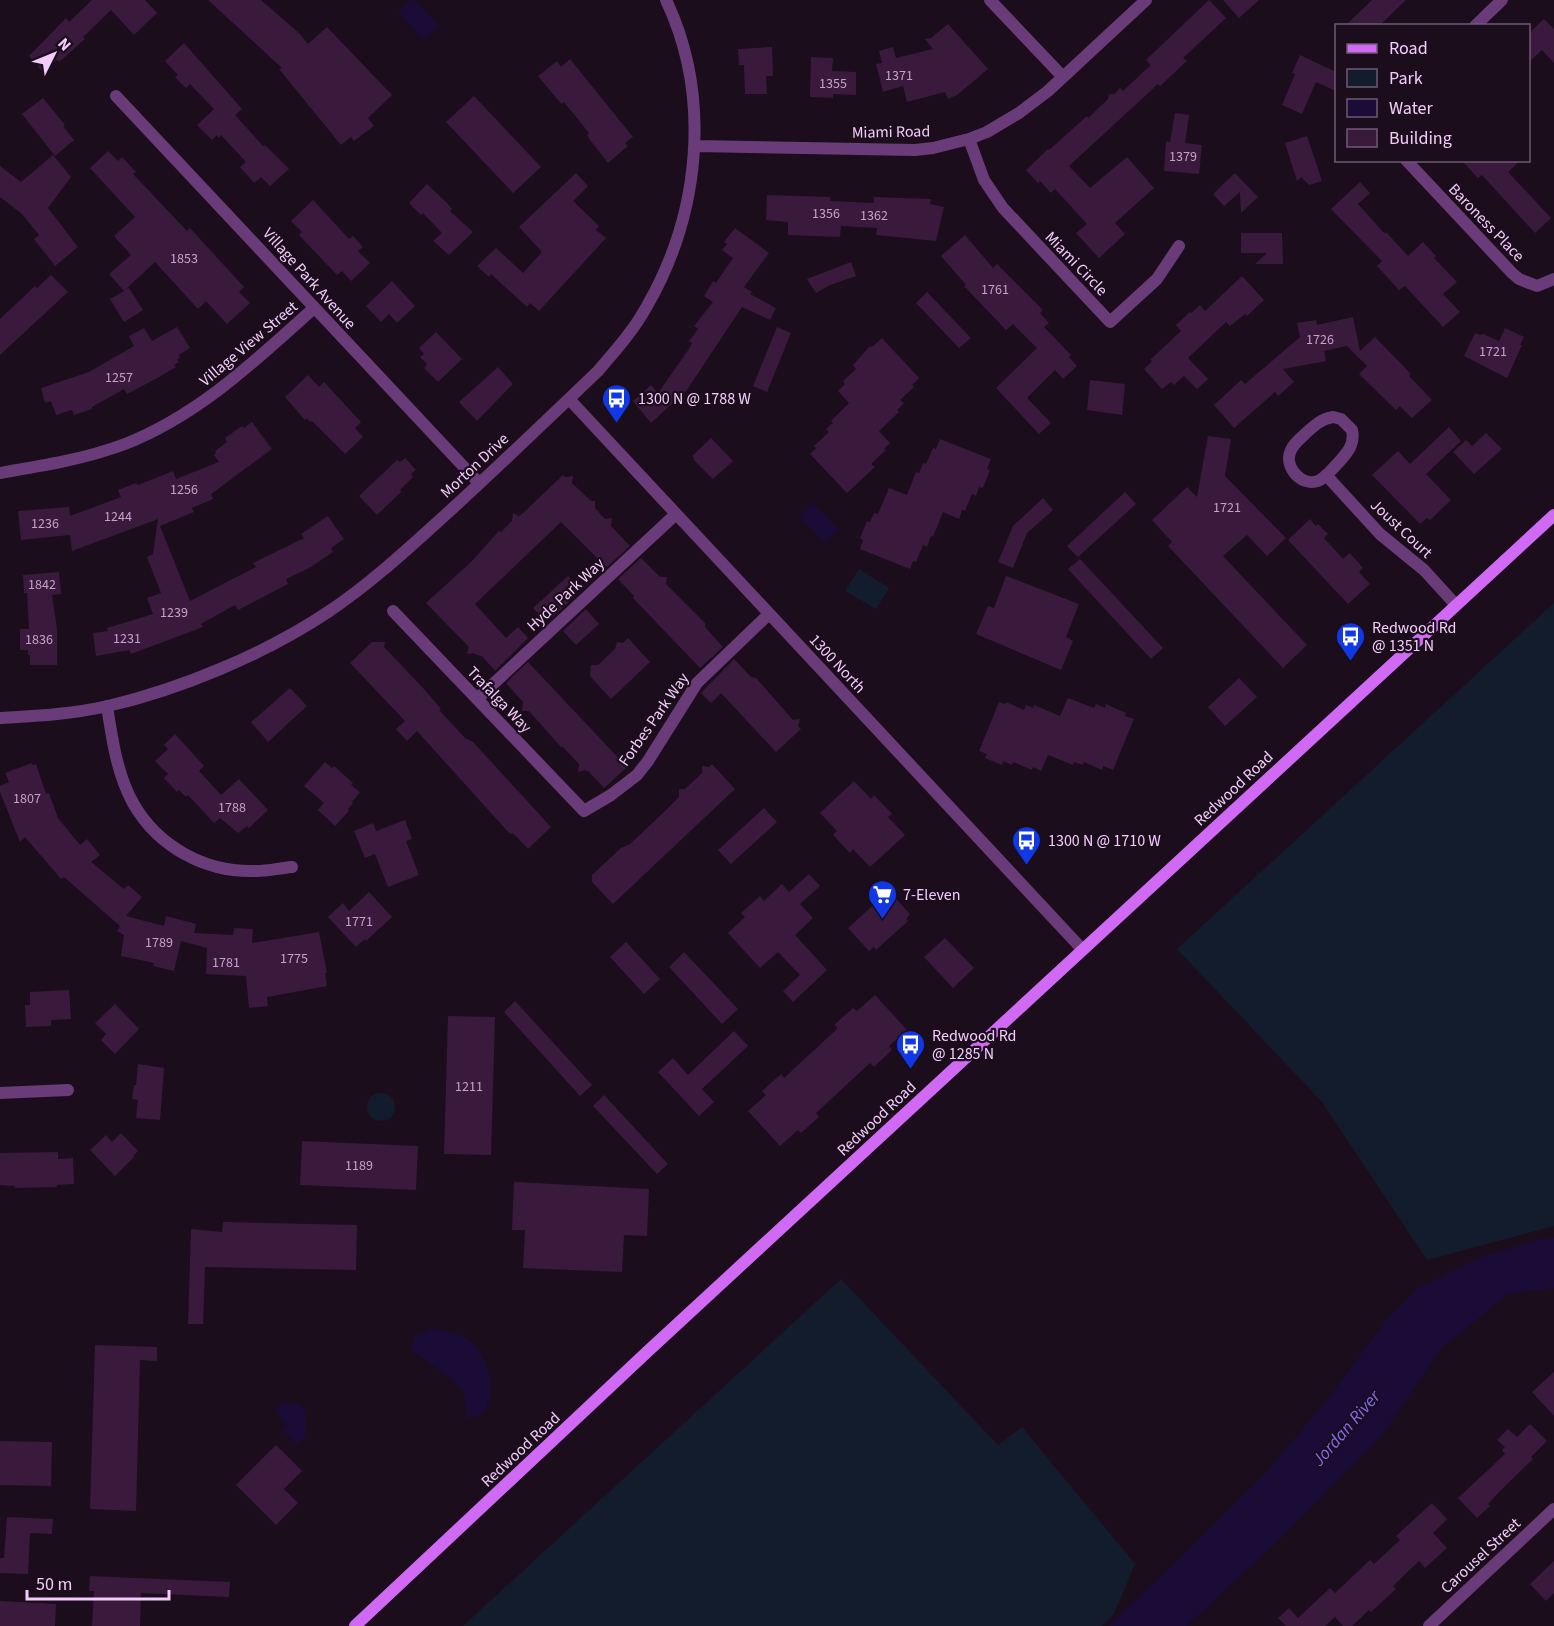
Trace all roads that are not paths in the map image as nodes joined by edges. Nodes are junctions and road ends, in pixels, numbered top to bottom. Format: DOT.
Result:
graph roads {
  1 [pos="666,0"];
  2 [pos="990,0"];
  3 [pos="1146,0"];
  4 [pos="1502,0"];
  5 [pos="1477,24"];
  6 [pos="1063,77"];
  7 [pos="116,96"];
  8 [pos="969,139"];
  9 [pos="695,146"];
  10 [pos="1408,162"];
  11 [pos="1179,246"];
  12 [pos="1554,279"];
  13 [pos="314,309"];
  14 [pos="569,399"];
  15 [pos="0,473"];
  16 [pos="1326,475"];
  17 [pos="479,483"];
  18 [pos="676,514"];
  19 [pos="1554,515"];
  20 [pos="1456,605"];
  21 [pos="393,611"];
  22 [pos="769,614"];
  23 [pos="477,699"];
  24 [pos="107,706"];
  25 [pos="0,718"];
  26 [pos="584,811"];
  27 [pos="292,867"];
  28 [pos="1082,949"];
  29 [pos="68,1090"];
  30 [pos="0,1093"];
  31 [pos="1554,1509"];
  32 [pos="355,1626"];
  33 [pos="1429,1626"];
  1 -- 9 [label="street, Morton Drive"];
  2 -- 6 [label="street"];
  3 -- 6 [label="street, Miami Road"];
  4 -- 5 [label="street"];
  6 -- 8 [label="street, Miami Road"];
  7 -- 13 [label="street, Village Park Avenue"];
  8 -- 9 [label="street, Miami Road"];
  8 -- 11 [label="street, Miami Circle"];
  9 -- 14 [label="street, Morton Drive"];
  10 -- 12 [label="street, Baroness Place"];
  13 -- 15 [label="street, Village View Street"];
  13 -- 17 [label="street, Village Park Avenue"];
  14 -- 17 [label="street, Morton Drive"];
  14 -- 18 [label="street, 1300 North"];
  16 -- 16 [label="street"];
  16 -- 20 [label="street, Joust Court"];
  17 -- 24 [label="street, Morton Drive"];
  18 -- 22 [label="street, 1300 North"];
  18 -- 23 [label="street, Hyde Park Way"];
  19 -- 20 [label="main road, Redwood Road"];
  20 -- 28 [label="main road, Redwood Road"];
  21 -- 23 [label="street, Trafalga Way"];
  22 -- 26 [label="street, Forbes Park Way"];
  22 -- 28 [label="street, 1300 North"];
  23 -- 26 [label="street, Trafalga Way"];
  24 -- 25 [label="street, Morton Drive"];
  24 -- 27 [label="street"];
  28 -- 32 [label="main road, Redwood Road"];
  29 -- 30 [label="street"];
  31 -- 33 [label="street, Carousel Street"];
}
